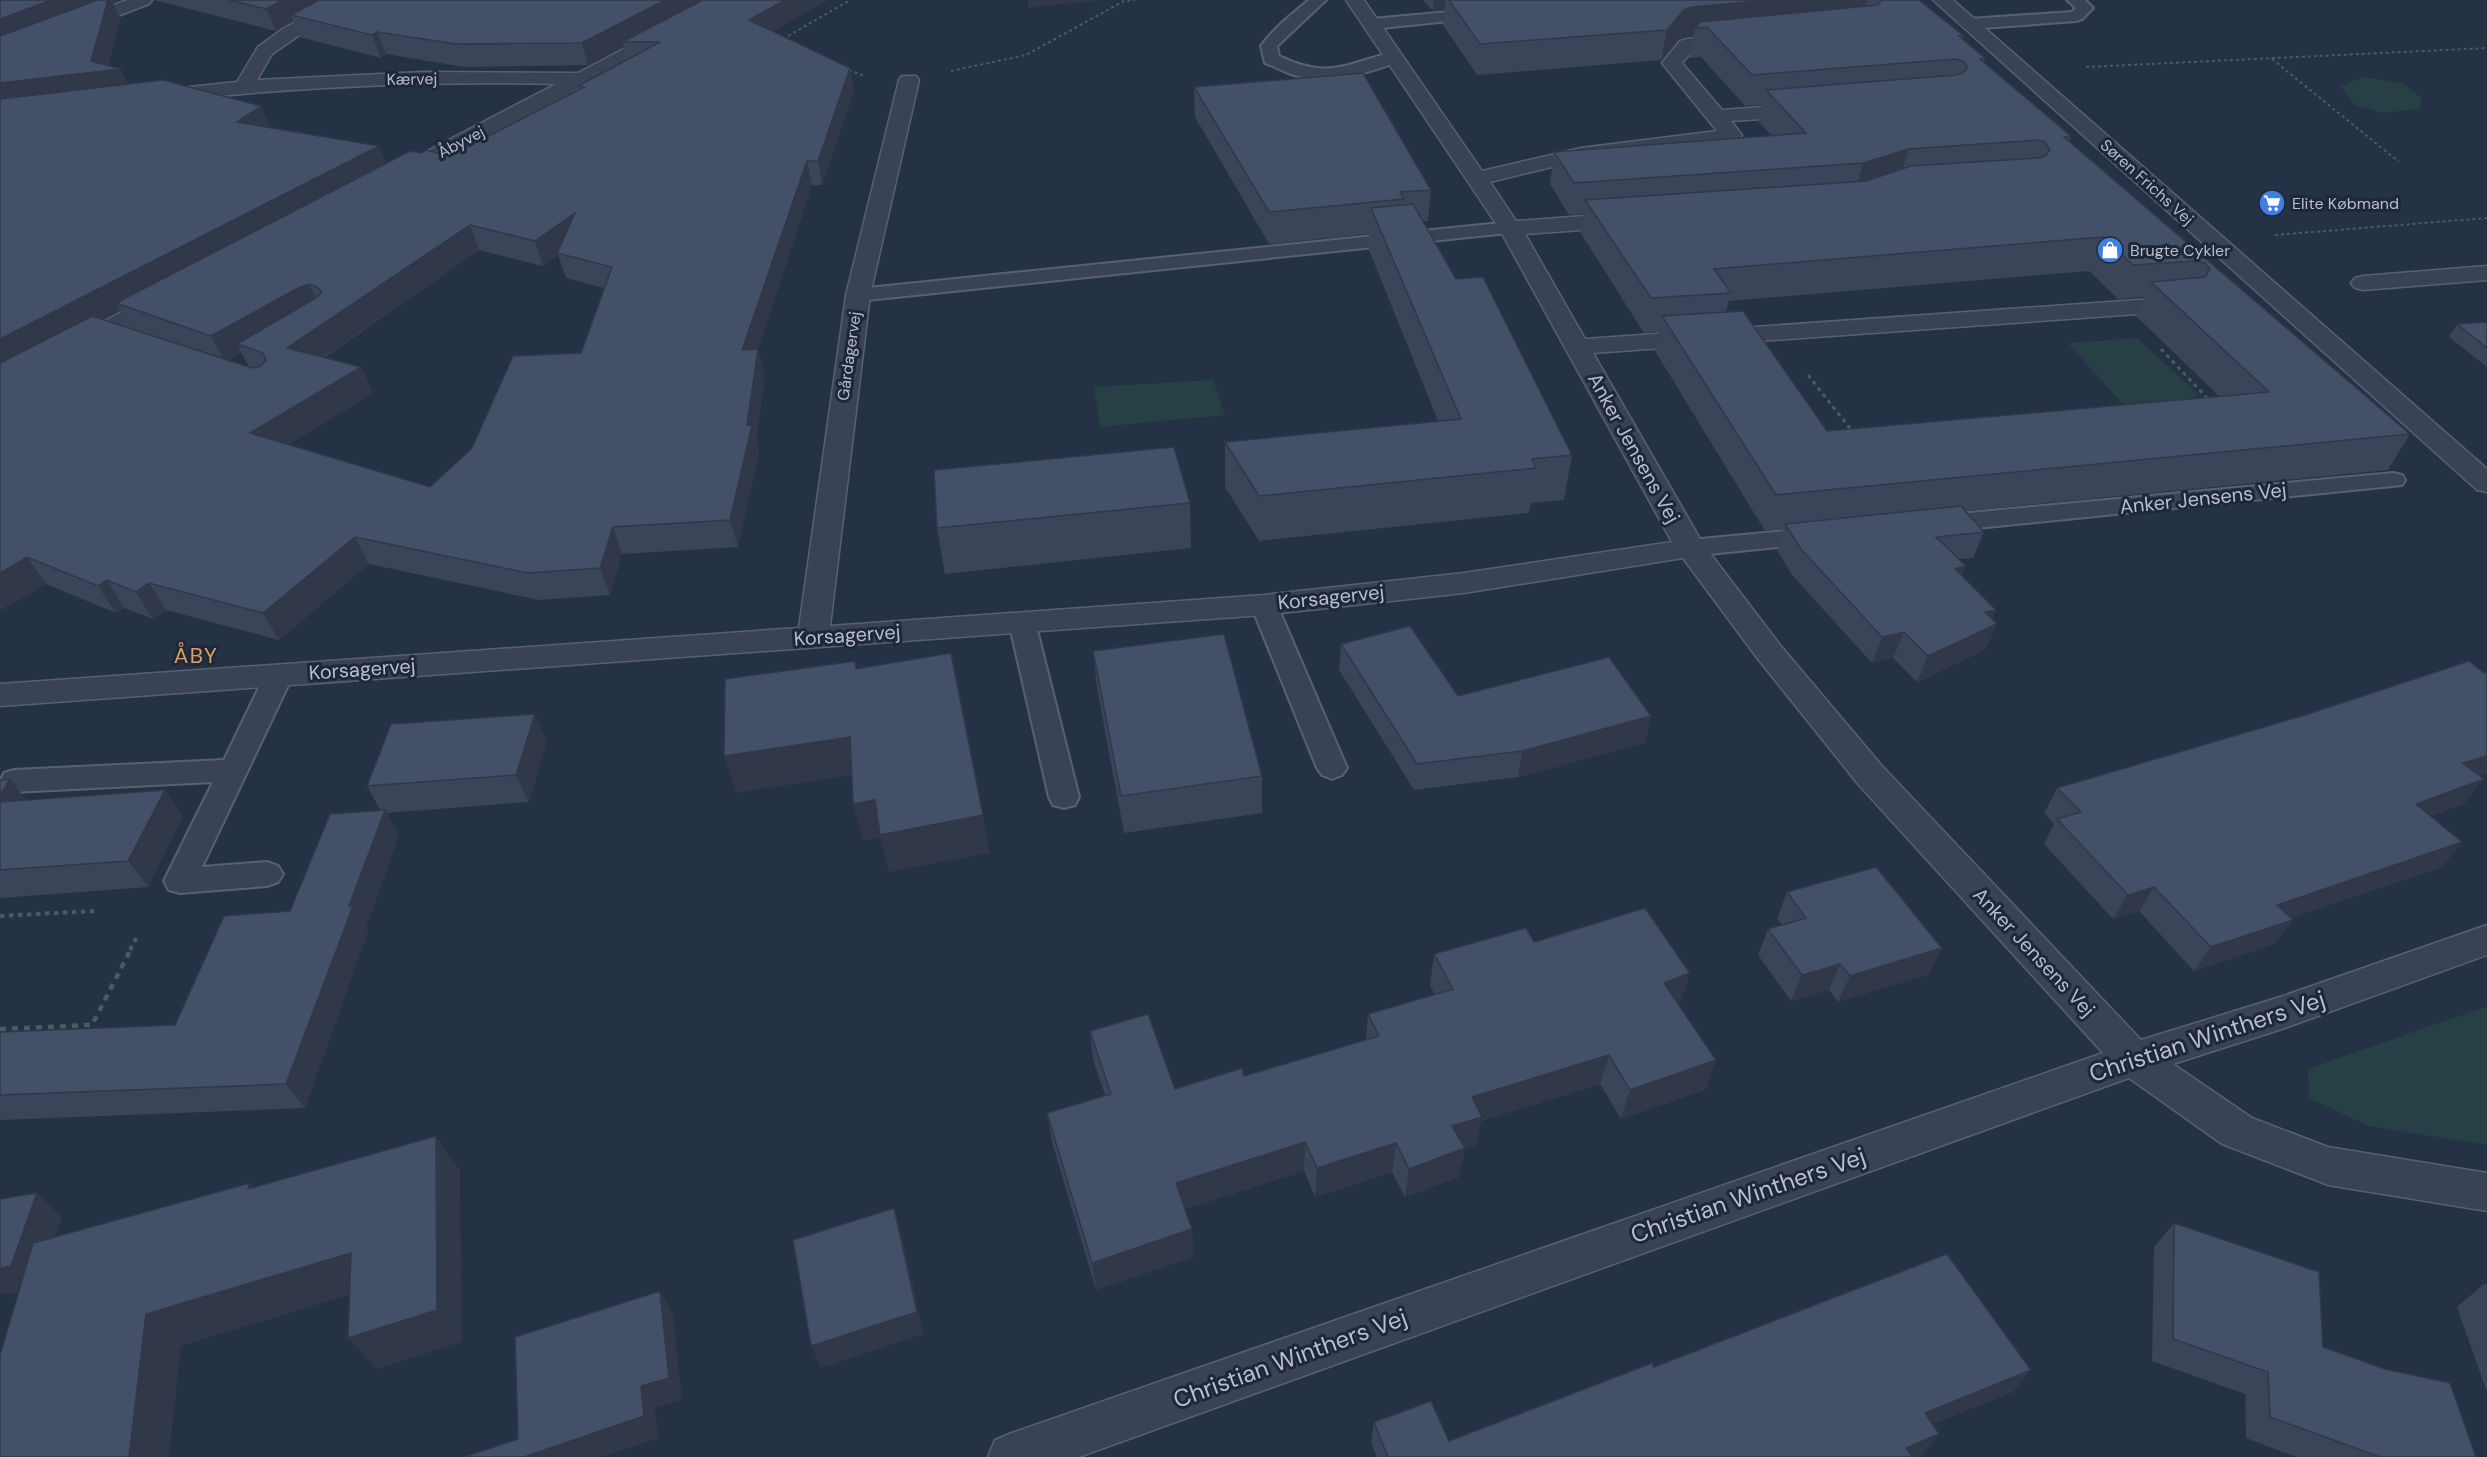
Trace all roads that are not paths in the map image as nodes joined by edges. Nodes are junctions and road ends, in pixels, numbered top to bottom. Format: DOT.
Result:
graph roads {
  1 [pos="143,0"];
  2 [pos="349,0"];
  3 [pos="731,0"];
  4 [pos="1318,0"];
  5 [pos="1355,0"];
  6 [pos="1942,0"];
  7 [pos="2075,0"];
  8 [pos="1499,13"];
  9 [pos="1372,24"];
  10 [pos="1969,24"];
  11 [pos="1757,38"];
  12 [pos="1,54"];
  13 [pos="1394,57"];
  14 [pos="581,79"];
  15 [pos="909,80"];
  16 [pos="244,86"];
  17 [pos="140,99"];
  18 [pos="1820,108"];
  19 [pos="1719,116"];
  20 [pos="1477,179"];
  21 [pos="380,185"];
  22 [pos="1641,219"];
  23 [pos="1510,228"];
  24 [pos="2487,273"];
  25 [pos="2363,283"];
  26 [pos="179,291"];
  27 [pos="858,294"];
  28 [pos="2180,304"];
  29 [pos="106,331"];
  30 [pos="128,339"];
  31 [pos="1578,347"];
  32 [pos="0,386"];
  33 [pos="2393,480"];
  34 [pos="2487,484"];
  35 [pos="1917,526"];
  36 [pos="1845,533"];
  37 [pos="1690,548"];
  38 [pos="1264,605"];
  39 [pos="1022,622"];
  40 [pos="813,637"];
  41 [pos="279,675"];
  42 [pos="0,695"];
  43 [pos="1332,768"];
  44 [pos="233,770"];
  45 [pos="14,781"];
  46 [pos="1064,797"];
  47 [pos="267,874"];
  48 [pos="2487,940"];
  49 [pos="2134,1059"];
  50 [pos="2487,1192"];
  51 [pos="1012,1457"];
  1 -- 12 [label="street"];
  2 -- 16 [label="street"];
  3 -- 14 [label="street, Åbyvej"];
  4 -- 13 [label="lane"];
  5 -- 9 [label="street, Anker Jensens Vej"];
  6 -- 10 [label="street, Søren Frichs Vej"];
  7 -- 10 [label="lane"];
  8 -- 9 [label="lane"];
  9 -- 13 [label="street, Anker Jensens Vej"];
  10 -- 34 [label="street, Søren Frichs Vej"];
  11 -- 19 [label="street"];
  13 -- 20 [label="street, Anker Jensens Vej"];
  14 -- 16 [label="street, Kærvej"];
  14 -- 21 [label="street, Åbyvej"];
  15 -- 27 [label="street, Gårdagervej"];
  16 -- 17 [label="street, Kærvej"];
  18 -- 19 [label="street"];
  19 -- 20 [label="street"];
  20 -- 23 [label="street, Anker Jensens Vej"];
  22 -- 23 [label="street"];
  23 -- 27 [label="lane"];
  23 -- 31 [label="street, Anker Jensens Vej"];
  24 -- 25 [label="street"];
  26 -- 29 [label="street"];
  27 -- 40 [label="street, Gårdagervej"];
  28 -- 31 [label="street, Anker Jensens Vej"];
  29 -- 30 [label="lane"];
  29 -- 32 [label="street"];
  31 -- 37 [label="street, Anker Jensens Vej"];
  33 -- 35 [label="lane, Anker Jensens Vej"];
  36 -- 37 [label="lane"];
  37 -- 38 [label="street, Korsagervej"];
  37 -- 49 [label="street, Anker Jensens Vej"];
  38 -- 39 [label="street, Korsagervej"];
  38 -- 43 [label="lane"];
  39 -- 40 [label="street, Korsagervej"];
  39 -- 46 [label="lane"];
  40 -- 41 [label="street, Korsagervej"];
  41 -- 42 [label="street, Korsagervej"];
  41 -- 44 [label="lane"];
  44 -- 45 [label="lane"];
  44 -- 47 [label="lane"];
  48 -- 49 [label="street, Christian Winthers Vej"];
  49 -- 50 [label="street, Anker Jensens Vej"];
  49 -- 51 [label="street, Christian Winthers Vej"];
}
